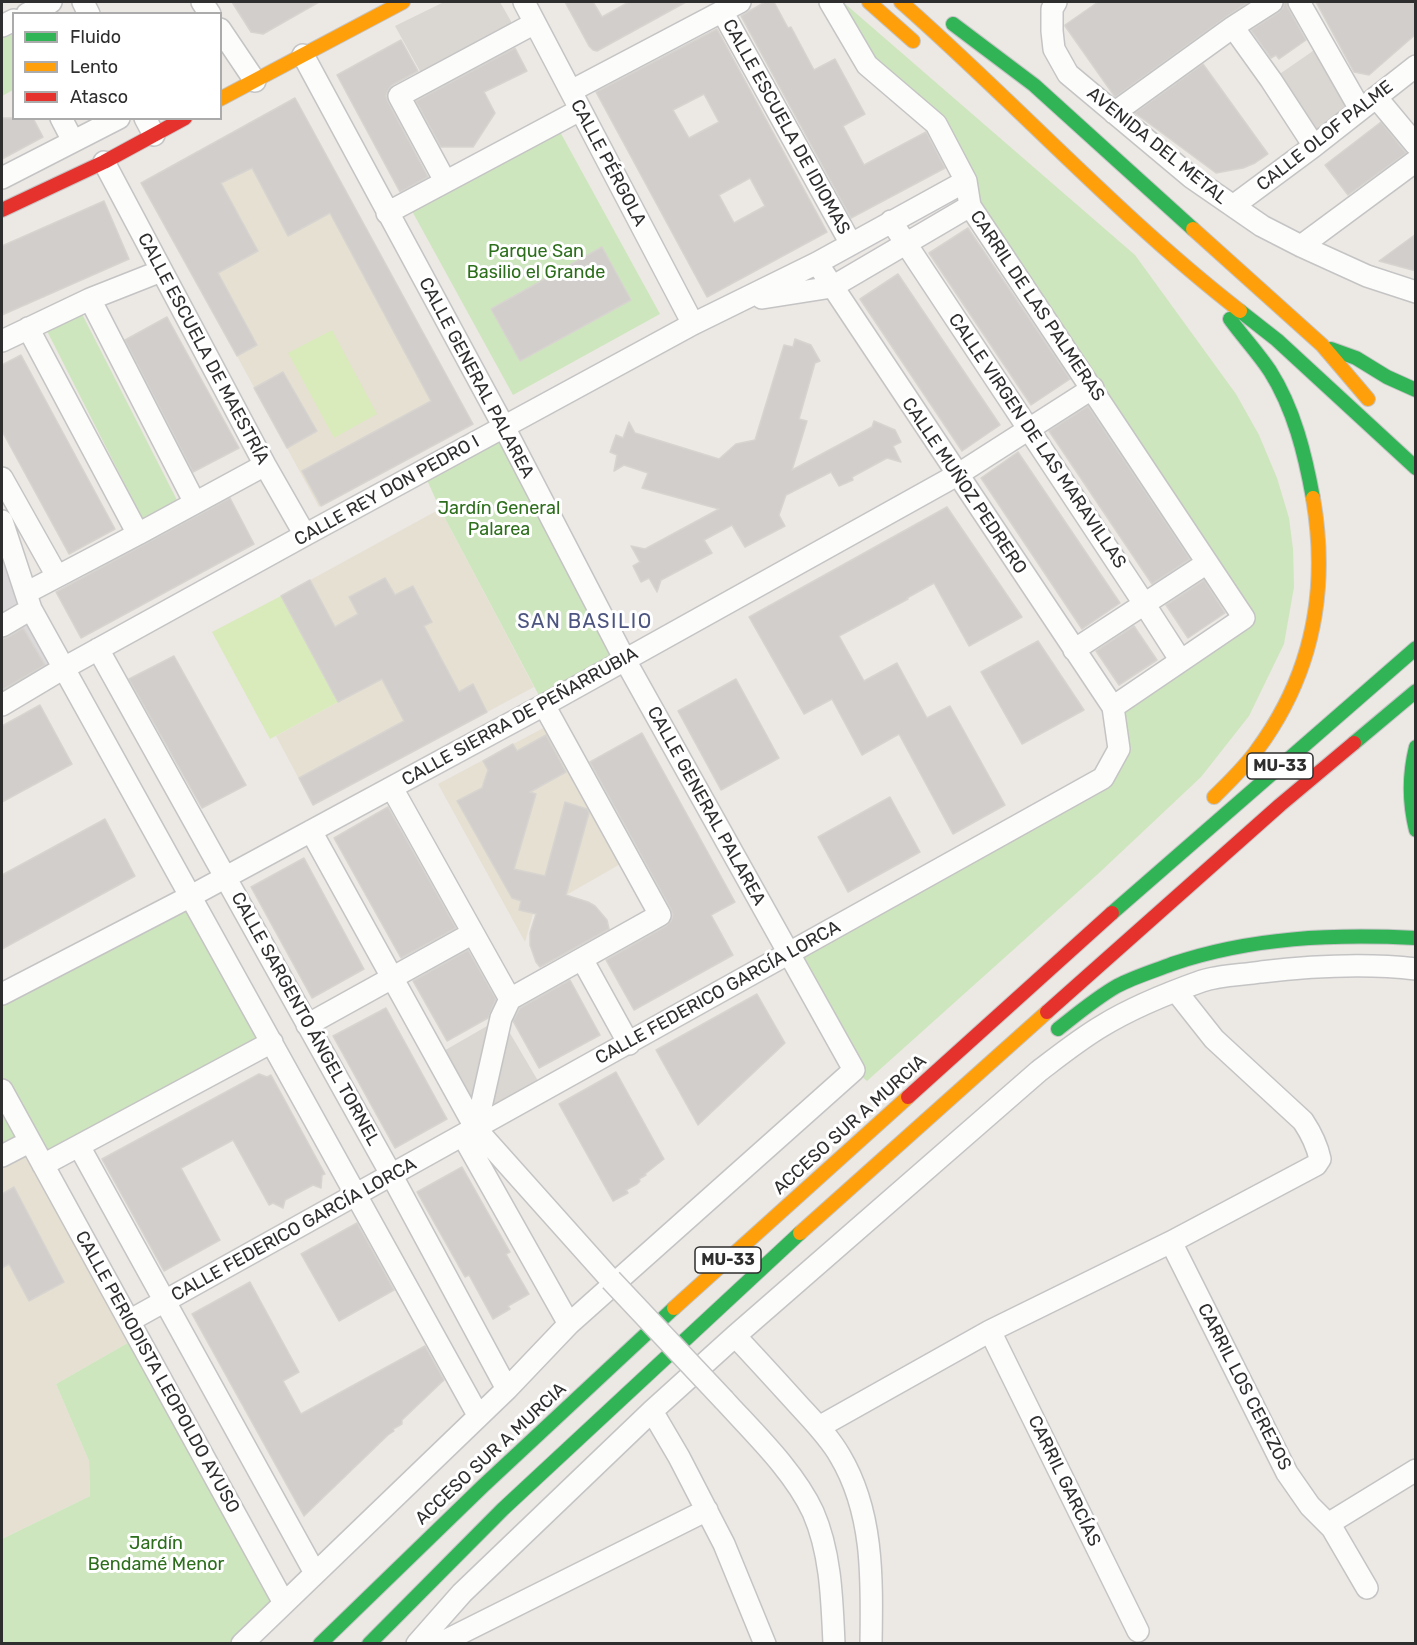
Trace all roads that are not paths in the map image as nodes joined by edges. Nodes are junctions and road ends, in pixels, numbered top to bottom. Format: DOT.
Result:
graph roads {
  1 [pos="51,2"];
  2 [pos="400,2"];
  3 [pos="524,2"];
  4 [pos="830,2"];
  5 [pos="869,2"];
  6 [pos="901,2"];
  7 [pos="1056,2"];
  8 [pos="1272,2"];
  9 [pos="1299,2"];
  10 [pos="731,6"];
  11 [pos="32,12"];
  12 [pos="940,14"];
  13 [pos="535,23"];
  14 [pos="980,26"];
  15 [pos="1233,27"];
  16 [pos="222,32"];
  17 [pos="927,53"];
  18 [pos="303,55"];
  19 [pos="1416,66"];
  20 [pos="255,81"];
  21 [pos="1034,85"];
  22 [pos="984,96"];
  23 [pos="222,98"];
  24 [pos="575,100"];
  25 [pos="1368,103"];
  26 [pos="1114,113"];
  27 [pos="62,120"];
  28 [pos="115,120"];
  29 [pos="176,120"];
  30 [pos="150,127"];
  31 [pos="73,141"];
  32 [pos="1416,145"];
  33 [pos="1314,146"];
  34 [pos="1416,161"];
  35 [pos="104,162"];
  36 [pos="1078,169"];
  37 [pos="2,178"];
  38 [pos="445,181"];
  39 [pos="966,181"];
  40 [pos="970,206"];
  41 [pos="1233,206"];
  42 [pos="2,210"];
  43 [pos="387,213"];
  44 [pos="891,221"];
  45 [pos="851,244"];
  46 [pos="906,244"];
  47 [pos="1301,246"];
  48 [pos="817,264"];
  49 [pos="161,271"];
  50 [pos="1204,283"];
  51 [pos="832,287"];
  52 [pos="1416,292"];
  53 [pos="90,298"];
  54 [pos="740,301"];
  55 [pos="693,324"];
  56 [pos="28,328"];
  57 [pos="2,341"];
  58 [pos="1322,345"];
  59 [pos="1093,388"];
  60 [pos="1416,390"];
  61 [pos="1382,412"];
  62 [pos="504,427"];
  63 [pos="1029,429"];
  64 [pos="265,465"];
  65 [pos="1416,468"];
  66 [pos="957,475"];
  67 [pos="2,477"];
  68 [pos="195,502"];
  69 [pos="2,521"];
  70 [pos="138,534"];
  71 [pos="304,535"];
  72 [pos="1207,563"];
  73 [pos="9,569"];
  74 [pos="57,576"];
  75 [pos="29,601"];
  76 [pos="1145,604"];
  77 [pos="2,626"];
  78 [pos="1416,648"];
  79 [pos="98,649"];
  80 [pos="1074,650"];
  81 [pos="625,660"];
  82 [pos="1181,661"];
  83 [pos="64,668"];
  84 [pos="1416,691"];
  85 [pos="2,705"];
  86 [pos="544,705"];
  87 [pos="1113,707"];
  88 [pos="1416,747"];
  89 [pos="392,788"];
  90 [pos="1203,808"];
  91 [pos="1416,830"];
  92 [pos="311,831"];
  93 [pos="1161,855"];
  94 [pos="225,878"];
  95 [pos="1144,884"];
  96 [pos="191,896"];
  97 [pos="473,933"];
  98 [pos="1416,938"];
  99 [pos="788,953"];
  100 [pos="582,959"];
  101 [pos="1416,969"];
  102 [pos="392,977"];
  103 [pos="1176,991"];
  104 [pos="2,994"];
  105 [pos="510,999"];
  106 [pos="307,1025"];
  107 [pos="1046,1039"];
  108 [pos="272,1042"];
  109 [pos="629,1044"];
  110 [pos="3,1095"];
  111 [pos="957,1110"];
  112 [pos="469,1133"];
  113 [pos="29,1142"];
  114 [pos="79,1146"];
  115 [pos="2,1156"];
  116 [pos="43,1165"];
  117 [pos="392,1176"];
  118 [pos="357,1195"];
  119 [pos="1172,1242"];
  120 [pos="780,1251"];
  121 [pos="164,1302"];
  122 [pos="129,1321"];
  123 [pos="568,1324"];
  124 [pos="990,1331"];
  125 [pos="735,1336"];
  126 [pos="507,1389"];
  127 [pos="652,1411"];
  128 [pos="478,1415"];
  129 [pos="819,1427"];
  130 [pos="1416,1470"];
  131 [pos="707,1510"];
  132 [pos="1328,1524"];
  133 [pos="315,1573"];
  134 [pos="1366,1588"];
  135 [pos="284,1603"];
  136 [pos="1138,1631"];
  137 [pos="426,1642"];
  138 [pos="242,1644"];
  139 [pos="320,1644"];
  140 [pos="369,1644"];
  141 [pos="765,1644"];
  142 [pos="834,1644"];
  143 [pos="871,1644"];
  1 -- 11 [label="street"];
  2 -- 18 [label="main road"];
  3 -- 13 [label="street, CALLE PÉRGOLA"];
  4 -- 39 [label="street, CARRIL DE LAS PALMERAS"];
  5 -- 17 [label="main road"];
  6 -- 36 [label="main road"];
  7 -- 26 [label="street, AVENIDA DEL METAL"];
  8 -- 15 [label="street"];
  9 -- 25 [label="street"];
  10 -- 24 [label="street"];
  10 -- 45 [label="street, CALLE ESCUELA DE IDIOMAS"];
  12 -- 21 [label="main road"];
  13 -- 24 [label="street, CALLE PÉRGOLA"];
  13 -- 38 [label="street"];
  14 -- 21 [label="main road"];
  15 -- 26 [label="street"];
  15 -- 33 [label="street"];
  16 -- 20 [label="street"];
  18 -- 20 [label="main road"];
  18 -- 43 [label="street, CALLE GENERAL PALAREA"];
  19 -- 25 [label="street, CALLE OLOF PALME"];
  20 -- 23 [label="main road"];
  21 -- 58 [label="main road"];
  22 -- 36 [label="main road"];
  24 -- 38 [label="street"];
  24 -- 55 [label="street, CALLE PÉRGOLA"];
  25 -- 32 [label="street"];
  25 -- 33 [label="street, CALLE OLOF PALME"];
  26 -- 41 [label="street, AVENIDA DEL METAL"];
  27 -- 31 [label="street"];
  28 -- 31 [label="street"];
  29 -- 30 [label="main road"];
  30 -- 35 [label="main road"];
  31 -- 37 [label="street"];
  33 -- 41 [label="street, CALLE OLOF PALME"];
  34 -- 47 [label="street"];
  35 -- 42 [label="main road"];
  35 -- 49 [label="street, CALLE ESCUELA DE MAESTRÍA"];
  36 -- 50 [label="main road"];
  38 -- 43 [label="street"];
  39 -- 40 [label="street, CARRIL DE LAS PALMERAS"];
  39 -- 44 [label="street, CALLE REY DON PEDRO I"];
  40 -- 46 [label="street, CALLE REY DON PEDRO I"];
  40 -- 59 [label="street, CARRIL DE LAS PALMERAS"];
  41 -- 47 [label="street, AVENIDA DEL METAL"];
  43 -- 62 [label="street, CALLE GENERAL PALAREA"];
  44 -- 45 [label="street, CALLE REY DON PEDRO I"];
  44 -- 46 [label="street, CALLE VIRGEN DE LAS MARAVILLAS"];
  45 -- 48 [label="street, CALLE REY DON PEDRO I"];
  46 -- 51 [label="street, CALLE REY DON PEDRO I"];
  46 -- 63 [label="street, CALLE VIRGEN DE LAS MARAVILLAS"];
  47 -- 52 [label="street, AVENIDA DEL METAL"];
  48 -- 51 [label="street, CALLE MUÑOZ PEDRERO"];
  48 -- 54 [label="street, CALLE REY DON PEDRO I"];
  49 -- 53 [label="street"];
  49 -- 64 [label="street, CALLE ESCUELA DE MAESTRÍA"];
  50 -- 65 [label="main road"];
  50 -- 90 [label="main road"];
  51 -- 54 [label="street, CALLE REY DON PEDRO I"];
  51 -- 66 [label="street, CALLE MUÑOZ PEDRERO"];
  53 -- 56 [label="street"];
  53 -- 68 [label="street"];
  54 -- 55 [label="street, CALLE REY DON PEDRO I"];
  55 -- 62 [label="street, CALLE REY DON PEDRO I"];
  56 -- 57 [label="street"];
  56 -- 70 [label="street"];
  58 -- 60 [label="main road"];
  58 -- 61 [label="main road"];
  59 -- 63 [label="street, CALLE SIERRA DE PEÑARRUBIA"];
  59 -- 72 [label="street, CARRIL DE LAS PALMERAS"];
  62 -- 71 [label="street, CALLE REY DON PEDRO I"];
  62 -- 81 [label="street, CALLE GENERAL PALAREA"];
  63 -- 66 [label="street, CALLE SIERRA DE PEÑARRUBIA"];
  63 -- 76 [label="street, CALLE VIRGEN DE LAS MARAVILLAS"];
  64 -- 68 [label="street"];
  64 -- 71 [label="street, CALLE ESCUELA DE MAESTRÍA"];
  66 -- 80 [label="street, CALLE MUÑOZ PEDRERO"];
  66 -- 81 [label="street, CALLE SIERRA DE PEÑARRUBIA"];
  67 -- 74 [label="street"];
  68 -- 70 [label="street"];
  69 -- 73 [label="street"];
  70 -- 74 [label="street"];
  71 -- 79 [label="street, CALLE REY DON PEDRO I"];
  72 -- 76 [label="street"];
  72 -- 82 [label="street, CARRIL DE LAS PALMERAS"];
  73 -- 75 [label="street"];
  74 -- 75 [label="street"];
  75 -- 77 [label="street"];
  75 -- 83 [label="street"];
  76 -- 80 [label="street"];
  76 -- 82 [label="street, CALLE VIRGEN DE LAS MARAVILLAS"];
  78 -- 95 [label="main road, ACCESO SUR A MURCIA / MU-33"];
  79 -- 83 [label="street, CALLE REY DON PEDRO I"];
  79 -- 94 [label="street, CALLE SARGENTO ÁNGEL TORNEL"];
  80 -- 87 [label="street, CALLE MUÑOZ PEDRERO"];
  81 -- 86 [label="street, CALLE SIERRA DE PEÑARRUBIA"];
  81 -- 99 [label="street, CALLE GENERAL PALAREA"];
  82 -- 87 [label="street"];
  83 -- 85 [label="street, CALLE REY DON PEDRO I"];
  83 -- 96 [label="street"];
  84 -- 120 [label="main road, MU-33"];
  86 -- 89 [label="street, CALLE SIERRA DE PEÑARRUBIA"];
  86 -- 100 [label="street"];
  87 -- 99 [label="street, CALLE FEDERICO GARCÍA LORCA"];
  88 -- 91 [label="main road"];
  89 -- 92 [label="street, CALLE SIERRA DE PEÑARRUBIA"];
  89 -- 97 [label="street"];
  92 -- 94 [label="street, CALLE SIERRA DE PEÑARRUBIA"];
  92 -- 102 [label="street"];
  93 -- 95 [label="main road"];
  94 -- 96 [label="street, CALLE SIERRA DE PEÑARRUBIA"];
  94 -- 106 [label="street, CALLE SARGENTO ÁNGEL TORNEL"];
  95 -- 139 [label="main road, ACCESO SUR A MURCIA / MU-33"];
  96 -- 104 [label="street, CALLE SIERRA DE PEÑARRUBIA"];
  96 -- 108 [label="street"];
  97 -- 102 [label="street"];
  97 -- 105 [label="street"];
  98 -- 107 [label="main road"];
  99 -- 109 [label="street, CALLE FEDERICO GARCÍA LORCA"];
  99 -- 123 [label="street, CALLE GENERAL PALAREA"];
  100 -- 105 [label="street"];
  100 -- 109 [label="street"];
  101 -- 103 [label="street"];
  102 -- 106 [label="street"];
  102 -- 112 [label="street"];
  103 -- 119 [label="street"];
  103 -- 125 [label="street"];
  105 -- 112 [label="street"];
  106 -- 117 [label="street, CALLE SARGENTO ÁNGEL TORNEL"];
  108 -- 114 [label="street"];
  108 -- 118 [label="street"];
  109 -- 112 [label="street, CALLE FEDERICO GARCÍA LORCA"];
  110 -- 113 [label="street, CALLE PERIODISTA LEOPOLDO AYUSO"];
  111 -- 120 [label="main road"];
  112 -- 117 [label="street, CALLE FEDERICO GARCÍA LORCA"];
  112 -- 123 [label="street"];
  112 -- 142 [label="street, bridge"];
  113 -- 115 [label="street"];
  113 -- 116 [label="street, CALLE PERIODISTA LEOPOLDO AYUSO"];
  114 -- 116 [label="street"];
  114 -- 121 [label="street"];
  116 -- 122 [label="street, CALLE PERIODISTA LEOPOLDO AYUSO"];
  117 -- 118 [label="street, CALLE FEDERICO GARCÍA LORCA"];
  117 -- 126 [label="street, CALLE SARGENTO ÁNGEL TORNEL"];
  118 -- 121 [label="street, CALLE FEDERICO GARCÍA LORCA"];
  118 -- 128 [label="street"];
  119 -- 124 [label="street"];
  119 -- 132 [label="street, CARRIL LOS CEREZOS"];
  120 -- 140 [label="main road, MU-33"];
  121 -- 122 [label="street, CALLE FEDERICO GARCÍA LORCA"];
  121 -- 133 [label="street"];
  122 -- 135 [label="street, CALLE PERIODISTA LEOPOLDO AYUSO"];
  123 -- 126 [label="street"];
  124 -- 129 [label="street"];
  124 -- 136 [label="street, CARRIL GARCÍAS"];
  125 -- 127 [label="street"];
  125 -- 129 [label="street"];
  126 -- 128 [label="street"];
  127 -- 131 [label="street"];
  127 -- 137 [label="street"];
  128 -- 133 [label="street"];
  129 -- 143 [label="street"];
  130 -- 132 [label="street"];
  131 -- 137 [label="street"];
  131 -- 141 [label="street"];
  132 -- 134 [label="street, CARRIL LOS CEREZOS"];
  133 -- 135 [label="street"];
  135 -- 138 [label="street"];
}
